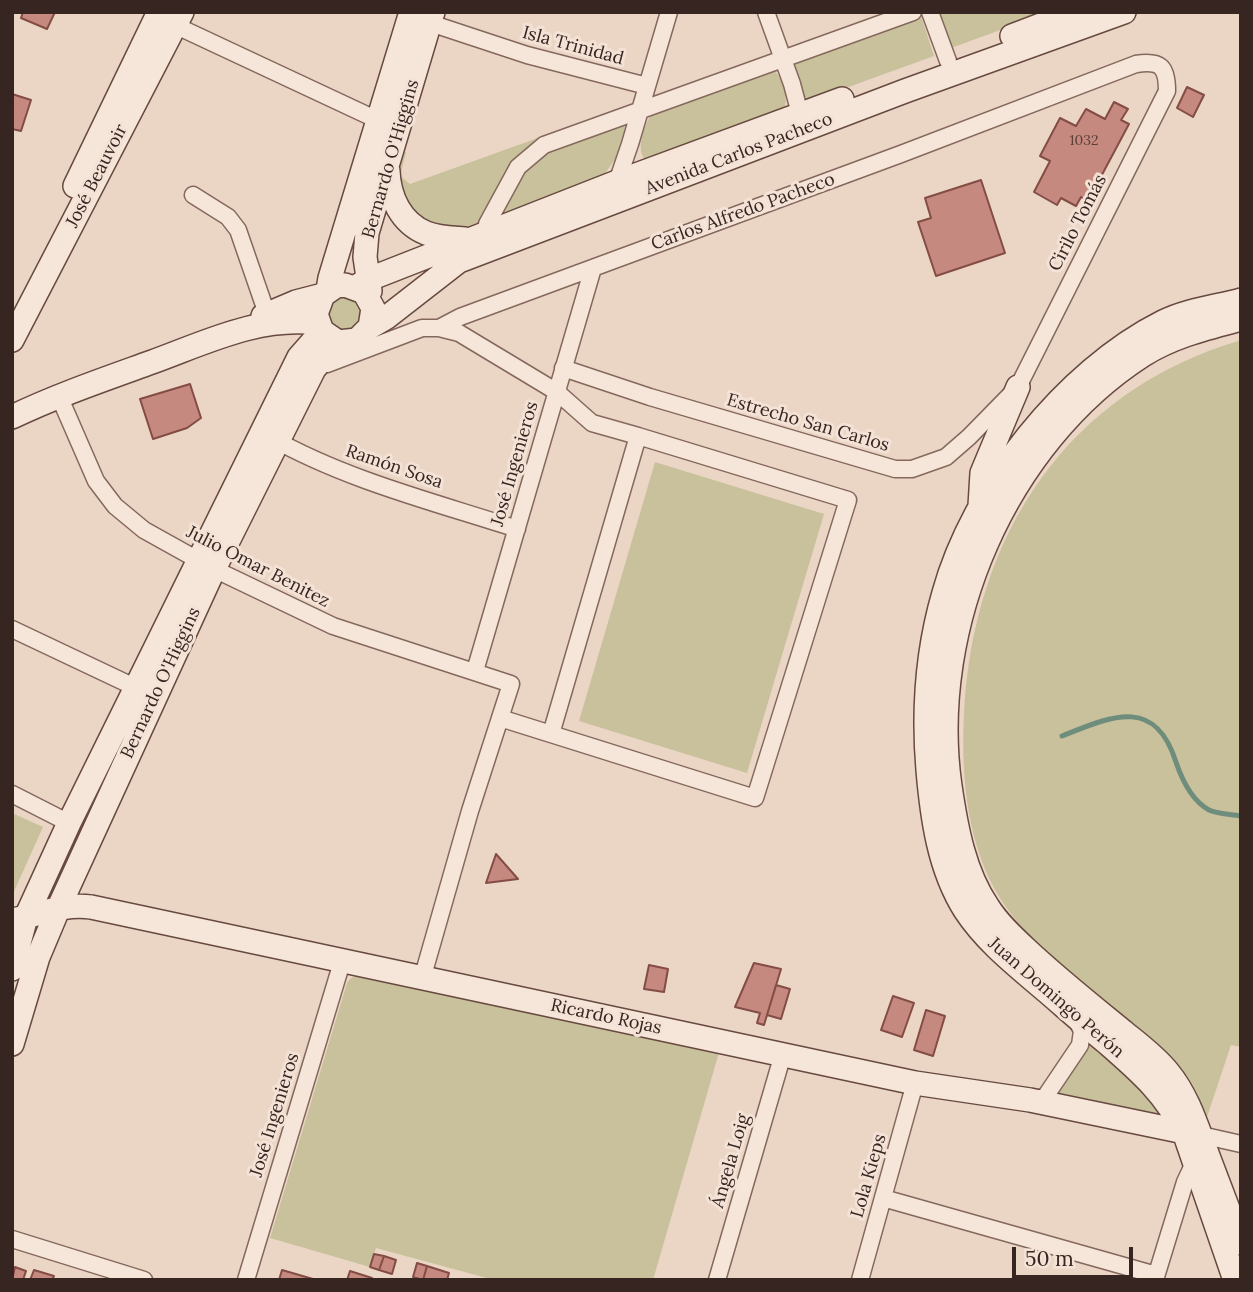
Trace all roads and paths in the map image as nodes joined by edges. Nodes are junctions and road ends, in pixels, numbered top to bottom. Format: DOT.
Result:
graph roads {
  1 [pos="669,12"];
  2 [pos="766,12"];
  3 [pos="913,12"];
  4 [pos="930,12"];
  5 [pos="1074,12"];
  6 [pos="1124,12"];
  7 [pos="421,16"];
  8 [pos="168,17"];
  9 [pos="784,60"];
  10 [pos="948,61"];
  11 [pos="1167,75"];
  12 [pos="647,86"];
  13 [pos="639,112"];
  14 [pos="800,114"];
  15 [pos="387,125"];
  16 [pos="388,163"];
  17 [pos="617,182"];
  18 [pos="193,195"];
  19 [pos="492,231"];
  20 [pos="468,239"];
  21 [pos="593,268"];
  22 [pos="361,283"];
  23 [pos="325,293"];
  24 [pos="1241,300"];
  25 [pos="267,314"];
  26 [pos="12,315"];
  27 [pos="1241,319"];
  28 [pos="320,327"];
  29 [pos="246,328"];
  30 [pos="439,328"];
  31 [pos="367,332"];
  32 [pos="12,340"];
  33 [pos="563,368"];
  34 [pos="314,369"];
  35 [pos="1018,387"];
  36 [pos="557,391"];
  37 [pos="59,396"];
  38 [pos="12,405"];
  39 [pos="12,417"];
  40 [pos="638,436"];
  41 [pos="270,438"];
  42 [pos="979,512"];
  43 [pos="517,529"];
  44 [pos="207,565"];
  45 [pos="12,629"];
  46 [pos="475,671"];
  47 [pos="145,692"];
  48 [pos="500,718"];
  49 [pos="551,734"];
  50 [pos="12,794"];
  51 [pos="69,823"];
  52 [pos="60,907"];
  53 [pos="19,919"];
  54 [pos="342,962"];
  55 [pos="12,970"];
  56 [pos="422,979"];
  57 [pos="1074,1015"];
  58 [pos="12,1044"];
  59 [pos="783,1054"];
  60 [pos="915,1083"];
  61 [pos="1030,1100"];
  62 [pos="1192,1134"];
  63 [pos="1241,1144"];
  64 [pos="1194,1163"];
  65 [pos="883,1198"];
  66 [pos="12,1239"];
  67 [pos="1241,1243"];
  68 [pos="1156,1278"];
  69 [pos="144,1280"];
  70 [pos="246,1280"];
  71 [pos="717,1280"];
  72 [pos="860,1280"];
  73 [pos="1235,1280"];
  1 -- 12 [label="street"];
  2 -- 9 [label="street"];
  3 -- 9 [label="street"];
  4 -- 10 [label="street"];
  5 -- 10 [label="main road, Avenida Carlos Pacheco"];
  6 -- 31 [label="main road, Avenida Carlos Pacheco"];
  7 -- 12 [label="street, Isla Trinidad"];
  7 -- 15 [label="main road, Bernardo O'Higgins"];
  8 -- 15 [label="street"];
  8 -- 26 [label="main road, José Beauvoir"];
  8 -- 32 [label="main road, José Beauvoir"];
  9 -- 13 [label="street"];
  9 -- 14 [label="street"];
  10 -- 14 [label="main road, Avenida Carlos Pacheco"];
  11 -- 21 [label="street, Carlos Alfredo Pacheco"];
  11 -- 35 [label="street, Cirilo Tomás"];
  12 -- 13 [label="street"];
  13 -- 17 [label="street"];
  13 -- 19 [label="street"];
  14 -- 17 [label="main road, Avenida Carlos Pacheco"];
  15 -- 16 [label="main road, Bernardo O'Higgins"];
  15 -- 23 [label="main road, Bernardo O'Higgins"];
  16 -- 20 [label="main road"];
  16 -- 22 [label="main road, Bernardo O'Higgins"];
  17 -- 19 [label="main road, Avenida Carlos Pacheco"];
  18 -- 25 [label="street"];
  19 -- 20 [label="main road, Avenida Carlos Pacheco"];
  20 -- 22 [label="main road, Avenida Carlos Pacheco"];
  21 -- 30 [label="street, Carlos Alfredo Pacheco"];
  21 -- 33 [label="street, José Ingenieros"];
  22 -- 23 [label="main road, Avenida Carlos Pacheco"];
  22 -- 31 [label="main road, Bernardo O'Higgins"];
  23 -- 25 [label="main road, Avenida Carlos Pacheco"];
  23 -- 28 [label="main road"];
  24 -- 42 [label="main road, Juan Domingo Perón"];
  25 -- 29 [label="main road, Avenida Carlos Pacheco"];
  27 -- 62 [label="main road, Juan Domingo Perón"];
  28 -- 29 [label="main road, Avenida Carlos Pacheco"];
  28 -- 31 [label="main road, Avenida Carlos Pacheco"];
  28 -- 41 [label="main road, Bernardo O'Higgins"];
  29 -- 37 [label="main road, Avenida Carlos Pacheco"];
  30 -- 31 [label="street, Carlos Alfredo Pacheco"];
  30 -- 36 [label="street"];
  31 -- 34 [label="street, Carlos Alfredo Pacheco"];
  31 -- 34 [label="main road, Bernardo O'Higgins"];
  33 -- 35 [label="street, Estrecho San Carlos"];
  33 -- 36 [label="street, José Ingenieros"];
  34 -- 41 [label="main road, Bernardo O'Higgins"];
  35 -- 42 [label="main road"];
  36 -- 40 [label="street"];
  36 -- 43 [label="street, José Ingenieros"];
  37 -- 38 [label="main road"];
  37 -- 39 [label="main road"];
  37 -- 44 [label="street, Julio Omar Benitez"];
  40 -- 49 [label="street"];
  40 -- 49 [label="street"];
  41 -- 43 [label="street, Ramón Sosa"];
  41 -- 44 [label="main road, Bernardo O'Higgins"];
  42 -- 57 [label="main road, Juan Domingo Perón"];
  43 -- 46 [label="street, José Ingenieros"];
  44 -- 46 [label="street, Julio Omar Benitez"];
  44 -- 47 [label="main road, Bernardo O'Higgins"];
  45 -- 47 [label="street"];
  46 -- 48 [label="street, Julio Omar Benitez"];
  47 -- 51 [label="main road, Bernardo O'Higgins"];
  47 -- 52 [label="main road, Bernardo O'Higgins"];
  48 -- 49 [label="street"];
  48 -- 56 [label="street"];
  50 -- 51 [label="street"];
  51 -- 53 [label="main road, Bernardo O'Higgins"];
  52 -- 53 [label="main road, Ricardo Rojas"];
  52 -- 54 [label="main road, Ricardo Rojas"];
  52 -- 58 [label="main road, Bernardo O'Higgins"];
  53 -- 55 [label="main road, Bernardo O'Higgins"];
  54 -- 56 [label="main road, Ricardo Rojas"];
  54 -- 70 [label="street, José Ingenieros"];
  56 -- 59 [label="main road, Ricardo Rojas"];
  57 -- 61 [label="street"];
  57 -- 62 [label="main road, Juan Domingo Perón"];
  59 -- 60 [label="main road, Ricardo Rojas"];
  59 -- 71 [label="street, Ángela Loig"];
  60 -- 61 [label="main road, Ricardo Rojas"];
  60 -- 65 [label="street, Lola Kieps"];
  61 -- 62 [label="main road, Ricardo Rojas"];
  62 -- 63 [label="street"];
  62 -- 64 [label="main road, Juan Domingo Perón"];
  62 -- 67 [label="main road, Juan Domingo Perón"];
  64 -- 68 [label="street"];
  64 -- 73 [label="main road, Juan Domingo Perón"];
  65 -- 68 [label="street"];
  65 -- 72 [label="street, Lola Kieps"];
  66 -- 69 [label="street"];
}
